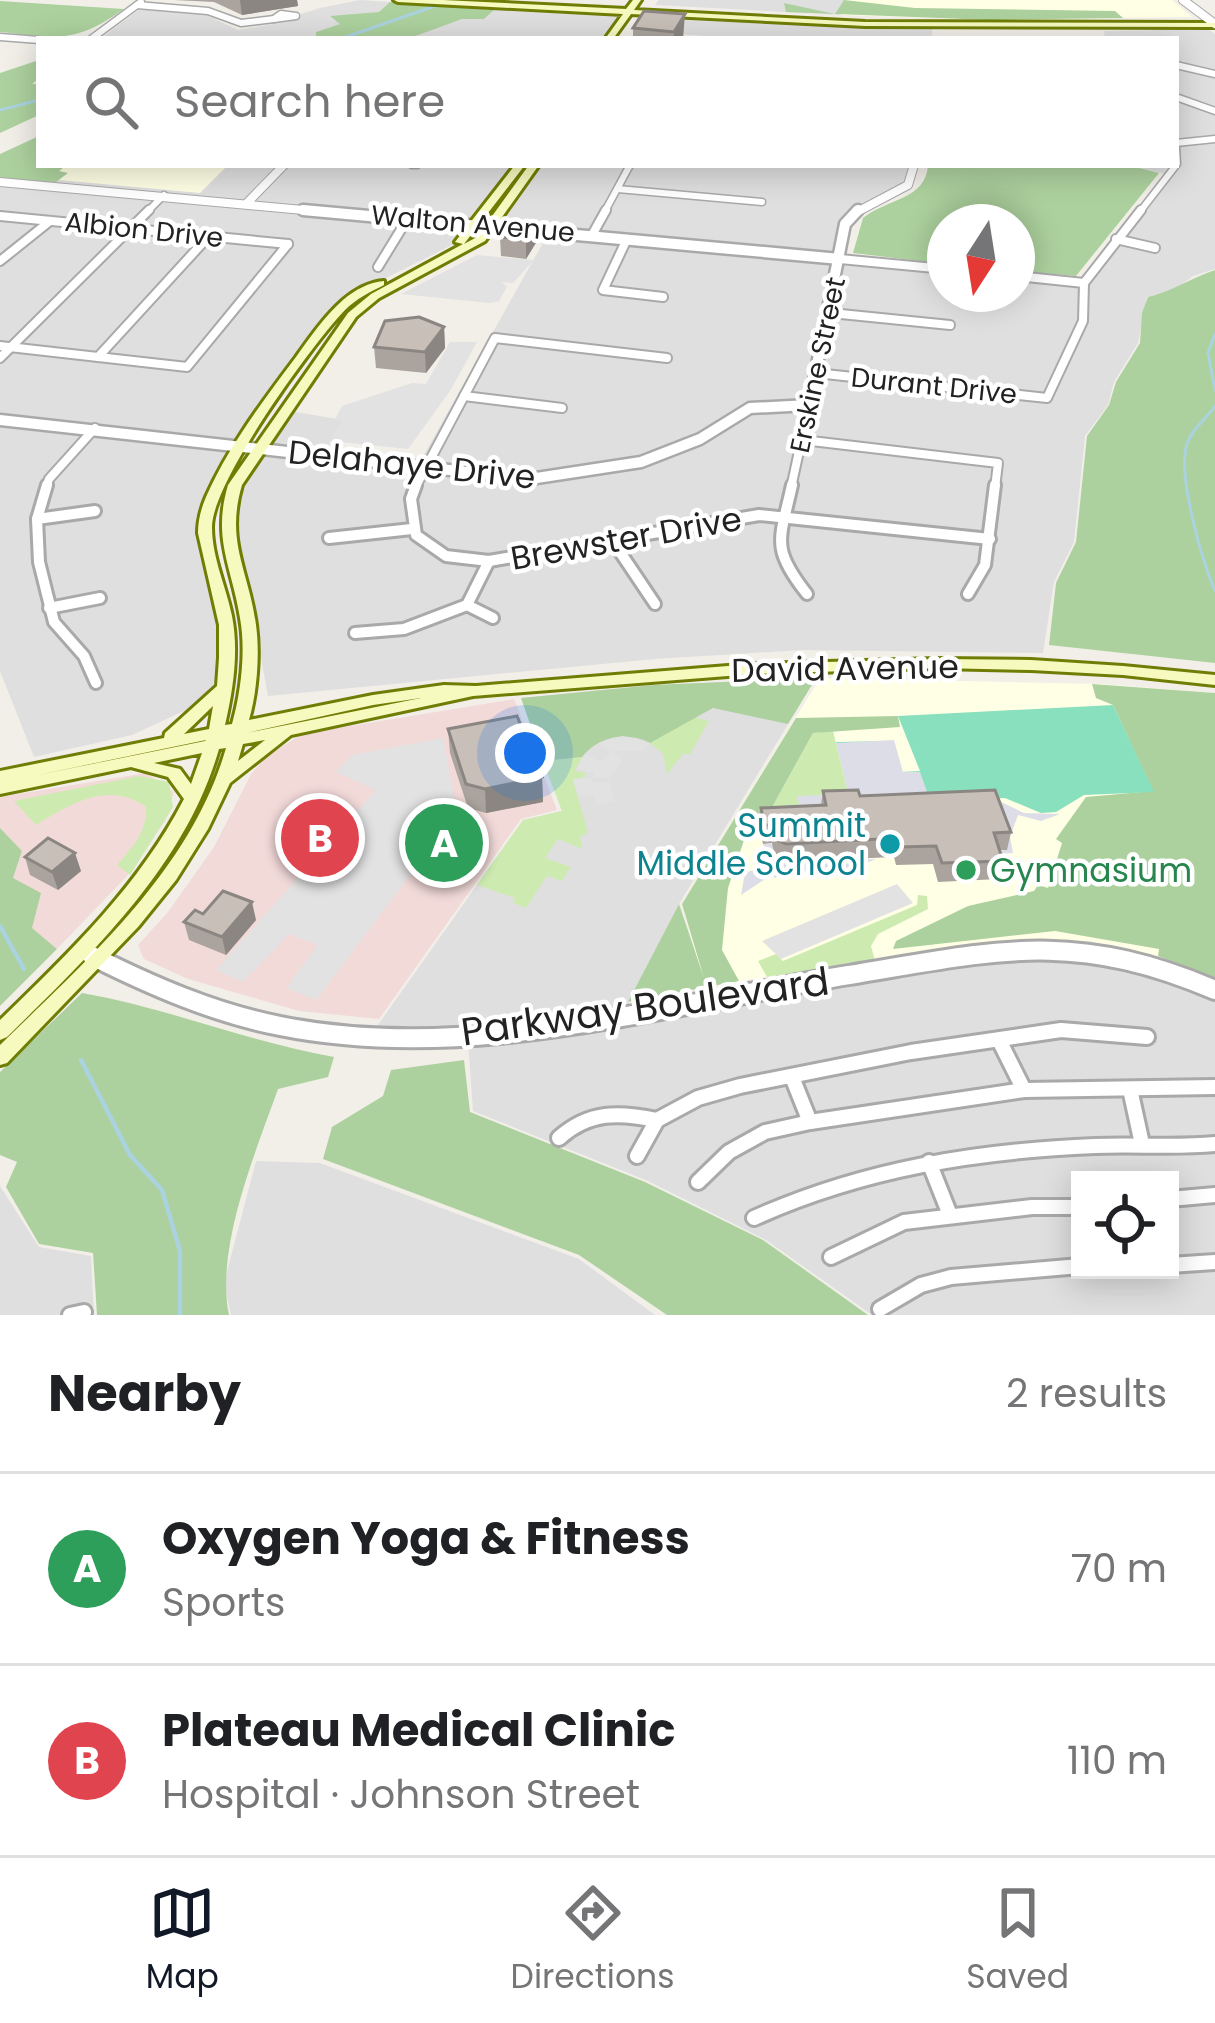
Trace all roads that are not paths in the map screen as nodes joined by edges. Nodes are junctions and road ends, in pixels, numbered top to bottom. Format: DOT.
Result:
graph roads {
  1 [pos="398,0"];
  2 [pos="455,0"];
  3 [pos="1183,0"];
  4 [pos="140,3"];
  5 [pos="638,8"];
  6 [pos="274,19"];
  7 [pos="1214,23"];
  8 [pos="95,36"];
  9 [pos="612,36"];
  10 [pos="624,36"];
  11 [pos="0,37"];
  12 [pos="36,40"];
  13 [pos="1179,66"];
  14 [pos="1215,74"];
  15 [pos="1179,98"];
  16 [pos="1215,107"];
  17 [pos="1215,140"];
  18 [pos="1179,145"];
  19 [pos="281,168"];
  20 [pos="518,168"];
  21 [pos="532,168"];
  22 [pos="628,168"];
  23 [pos="913,168"];
  24 [pos="1174,168"];
  25 [pos="0,182"];
  26 [pos="618,189"];
  27 [pos="164,195"];
  28 [pos="762,202"];
  29 [pos="248,203"];
  30 [pos="0,216"];
  31 [pos="408,218"];
  32 [pos="50,221"];
  33 [pos="485,225"];
  34 [pos="130,229"];
  35 [pos="592,236"];
  36 [pos="208,237"];
  37 [pos="627,239"];
  38 [pos="1116,239"];
  39 [pos="1155,248"];
  40 [pos="840,259"];
  41 [pos="0,260"];
  42 [pos="378,267"];
  43 [pos="927,267"];
  44 [pos="1035,278"];
  45 [pos="1084,283"];
  46 [pos="663,297"];
  47 [pos="831,313"];
  48 [pos="950,325"];
  49 [pos="5,347"];
  50 [pos="98,357"];
  51 [pos="0,358"];
  52 [pos="667,358"];
  53 [pos="815,373"];
  54 [pos="464,396"];
  55 [pos="809,405"];
  56 [pos="562,408"];
  57 [pos="0,420"];
  58 [pos="95,428"];
  59 [pos="803,440"];
  60 [pos="249,447"];
  61 [pos="424,469"];
  62 [pos="94,511"];
  63 [pos="785,515"];
  64 [pos="37,519"];
  65 [pos="412,529"];
  66 [pos="328,538"];
  67 [pos="989,539"];
  68 [pos="614,544"];
  69 [pos="489,561"];
  70 [pos="807,594"];
  71 [pos="968,594"];
  72 [pos="100,598"];
  73 [pos="655,604"];
  74 [pos="467,605"];
  75 [pos="50,608"];
  76 [pos="493,618"];
  77 [pos="355,633"];
  78 [pos="1209,679"];
  79 [pos="96,683"];
  80 [pos="221,690"];
  81 [pos="245,698"];
  82 [pos="288,723"];
  83 [pos="238,732"];
  84 [pos="214,737"];
  85 [pos="165,741"];
  86 [pos="128,762"];
  87 [pos="0,777"];
  88 [pos="226,780"];
  89 [pos="0,788"];
  90 [pos="193,799"];
  91 [pos="90,955"];
  92 [pos="1215,990"];
  93 [pos="0,1032"];
  94 [pos="1148,1037"];
  95 [pos="1000,1042"];
  96 [pos="0,1057"];
  97 [pos="792,1077"];
  98 [pos="1215,1087"];
  99 [pos="1130,1089"];
  100 [pos="1024,1090"];
  101 [pos="657,1120"];
  102 [pos="810,1122"];
  103 [pos="559,1138"];
  104 [pos="1142,1144"];
  105 [pos="1215,1144"];
  106 [pos="637,1156"];
  107 [pos="929,1162"];
  108 [pos="698,1182"];
  109 [pos="1215,1195"];
  110 [pos="1179,1198"];
  111 [pos="1071,1208"];
  112 [pos="950,1215"];
  113 [pos="754,1218"];
  114 [pos="831,1257"];
  115 [pos="1215,1262"];
  116 [pos="1179,1264"];
  117 [pos="1071,1267"];
  118 [pos="880,1310"];
  1 -- 5 [label="main road"];
  2 -- 5 [label="main road"];
  3 -- 7 [label="street"];
  4 -- 6 [label="street"];
  4 -- 8 [label="street"];
  5 -- 7 [label="main road"];
  5 -- 9 [label="main road"];
  5 -- 10 [label="main road"];
  11 -- 12 [label="street"];
  13 -- 14 [label="street"];
  15 -- 16 [label="street"];
  17 -- 18 [label="street"];
  19 -- 29 [label="street"];
  20 -- 33 [label="main road"];
  21 -- 33 [label="main road"];
  22 -- 26 [label="street"];
  23 -- 40 [label="street, Erskine Street"];
  24 -- 38 [label="street, Durant Drive"];
  25 -- 27 [label="street, Walton Avenue"];
  26 -- 28 [label="street"];
  26 -- 35 [label="street"];
  27 -- 29 [label="street, Walton Avenue"];
  27 -- 34 [label="street"];
  29 -- 31 [label="street, Walton Avenue"];
  30 -- 32 [label="street, Albion Drive"];
  31 -- 33 [label="street, Walton Avenue"];
  31 -- 42 [label="street"];
  32 -- 34 [label="street, Albion Drive"];
  32 -- 41 [label="street"];
  33 -- 35 [label="street, Walton Avenue"];
  33 -- 60 [label="main road"];
  34 -- 36 [label="street, Albion Drive"];
  34 -- 49 [label="street"];
  35 -- 37 [label="street, Walton Avenue"];
  36 -- 50 [label="street"];
  36 -- 50 [label="street, Albion Drive"];
  37 -- 40 [label="street, Walton Avenue"];
  37 -- 46 [label="street"];
  38 -- 39 [label="street"];
  38 -- 45 [label="street, Durant Drive"];
  40 -- 43 [label="street, Walton Avenue"];
  40 -- 47 [label="street, Erskine Street"];
  44 -- 45 [label="street"];
  45 -- 53 [label="street, Durant Drive"];
  47 -- 48 [label="street"];
  47 -- 53 [label="street, Erskine Street"];
  49 -- 50 [label="street"];
  49 -- 51 [label="street"];
  52 -- 54 [label="street"];
  53 -- 55 [label="street, Erskine Street"];
  54 -- 56 [label="street"];
  54 -- 61 [label="street"];
  55 -- 59 [label="street, Erskine Street"];
  55 -- 61 [label="street, Delahaye Drive"];
  57 -- 58 [label="street, Delahaye Drive"];
  58 -- 60 [label="street, Delahaye Drive"];
  58 -- 64 [label="street"];
  59 -- 63 [label="street, Erskine Street"];
  59 -- 67 [label="street"];
  60 -- 61 [label="street, Delahaye Drive"];
  60 -- 80 [label="main road"];
  60 -- 81 [label="main road"];
  61 -- 65 [label="street"];
  62 -- 64 [label="street"];
  63 -- 67 [label="street, Brewster Drive"];
  63 -- 68 [label="street, Brewster Drive"];
  63 -- 70 [label="street, Erskine Street"];
  64 -- 75 [label="street"];
  65 -- 66 [label="street"];
  65 -- 69 [label="street, Brewster Drive"];
  67 -- 71 [label="street"];
  68 -- 69 [label="street, Brewster Drive"];
  68 -- 73 [label="street"];
  69 -- 74 [label="street"];
  72 -- 75 [label="street"];
  74 -- 76 [label="street"];
  74 -- 77 [label="street"];
  75 -- 79 [label="street"];
  78 -- 82 [label="main road, David Avenue"];
  80 -- 84 [label="main road"];
  80 -- 85 [label="main road"];
  81 -- 82 [label="main road"];
  81 -- 83 [label="main road"];
  82 -- 83 [label="main road, David Avenue"];
  82 -- 88 [label="main road"];
  83 -- 84 [label="main road, David Avenue"];
  83 -- 88 [label="main road"];
  84 -- 85 [label="main road, David Avenue"];
  84 -- 86 [label="main road, David Avenue"];
  84 -- 90 [label="main road"];
  85 -- 87 [label="main road, David Avenue"];
  86 -- 89 [label="main road, David Avenue"];
  86 -- 90 [label="main road"];
  88 -- 91 [label="main road"];
  90 -- 91 [label="main road"];
  91 -- 92 [label="street, Parkway Boulevard"];
  91 -- 93 [label="main road"];
  91 -- 96 [label="main road"];
  94 -- 95 [label="street"];
  95 -- 97 [label="street"];
  95 -- 100 [label="street"];
  97 -- 101 [label="street"];
  97 -- 102 [label="street"];
  98 -- 99 [label="street"];
  99 -- 100 [label="street"];
  99 -- 104 [label="street"];
  100 -- 102 [label="street"];
  101 -- 103 [label="street"];
  101 -- 106 [label="street"];
  102 -- 108 [label="street"];
  104 -- 105 [label="street"];
  104 -- 107 [label="street"];
  107 -- 112 [label="street"];
  107 -- 113 [label="street"];
  109 -- 110 [label="street"];
  111 -- 112 [label="street"];
  112 -- 114 [label="street"];
  115 -- 116 [label="street"];
  117 -- 118 [label="street"];
}
